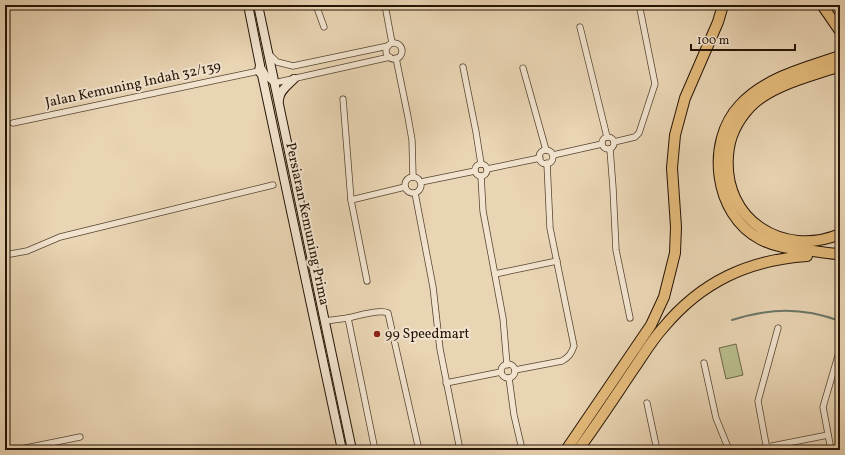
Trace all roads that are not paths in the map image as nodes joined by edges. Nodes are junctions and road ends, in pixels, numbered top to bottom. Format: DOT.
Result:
graph roads {
  1 [pos="248,5"];
  2 [pos="258,5"];
  3 [pos="316,5"];
  4 [pos="385,5"];
  5 [pos="723,5"];
  6 [pos="822,5"];
  7 [pos="640,9"];
  8 [pos="324,27"];
  9 [pos="580,27"];
  10 [pos="838,27"];
  11 [pos="840,38"];
  12 [pos="266,42"];
  13 [pos="390,44"];
  14 [pos="840,56"];
  15 [pos="390,57"];
  16 [pos="396,58"];
  17 [pos="840,66"];
  18 [pos="462,67"];
  19 [pos="260,68"];
  20 [pos="523,68"];
  21 [pos="294,79"];
  22 [pos="787,80"];
  23 [pos="274,83"];
  24 [pos="343,99"];
  25 [pos="280,107"];
  26 [pos="13,123"];
  27 [pos="607,137"];
  28 [pos="614,142"];
  29 [pos="602,144"];
  30 [pos="610,149"];
  31 [pos="546,150"];
  32 [pos="553,155"];
  33 [pos="540,158"];
  34 [pos="547,163"];
  35 [pos="481,164"];
  36 [pos="487,169"];
  37 [pos="475,171"];
  38 [pos="481,176"];
  39 [pos="413,177"];
  40 [pos="420,182"];
  41 [pos="273,185"];
  42 [pos="405,187"];
  43 [pos="415,193"];
  44 [pos="351,200"];
  45 [pos="840,234"];
  46 [pos="838,254"];
  47 [pos="5,255"];
  48 [pos="557,262"];
  49 [pos="495,274"];
  50 [pos="367,281"];
  51 [pos="348,318"];
  52 [pos="630,318"];
  53 [pos="325,321"];
  54 [pos="778,328"];
  55 [pos="840,349"];
  56 [pos="704,363"];
  57 [pos="507,364"];
  58 [pos="515,370"];
  59 [pos="501,372"];
  60 [pos="509,378"];
  61 [pos="446,383"];
  62 [pos="647,403"];
  63 [pos="828,435"];
  64 [pos="80,437"];
  65 [pos="521,445"];
  66 [pos="767,449"];
  67 [pos="16,450"];
  68 [pos="342,450"];
  69 [pos="352,450"];
  70 [pos="375,450"];
  71 [pos="419,450"];
  72 [pos="460,450"];
  73 [pos="566,450"];
  74 [pos="578,450"];
  75 [pos="657,450"];
  76 [pos="729,450"];
  77 [pos="831,450"];
  1 -- 19 [label="street, Persiaran Kemuning Prima"];
  2 -- 12 [label="street, Persiaran Kemuning Prima"];
  3 -- 8 [label="street"];
  4 -- 13 [label="street"];
  5 -- 73 [label="highway"];
  6 -- 10 [label="highway"];
  7 -- 28 [label="street"];
  9 -- 27 [label="street"];
  10 -- 11 [label="highway"];
  12 -- 13 [label="street"];
  12 -- 23 [label="street, Persiaran Kemuning Prima"];
  13 -- 15 [label="street"];
  13 -- 16 [label="street"];
  14 -- 22 [label="highway"];
  15 -- 16 [label="street"];
  15 -- 21 [label="street"];
  16 -- 39 [label="street"];
  17 -- 22 [label="highway"];
  18 -- 35 [label="street"];
  19 -- 23 [label="street"];
  19 -- 26 [label="street, Jalan Kemuning Indah 32/139"];
  19 -- 68 [label="street, Persiaran Kemuning Prima"];
  20 -- 31 [label="street"];
  21 -- 23 [label="street"];
  21 -- 25 [label="street"];
  22 -- 45 [label="highway"];
  22 -- 46 [label="highway"];
  23 -- 25 [label="street, Persiaran Kemuning Prima"];
  24 -- 44 [label="street"];
  25 -- 53 [label="street, Persiaran Kemuning Prima"];
  27 -- 28 [label="street"];
  27 -- 29 [label="street"];
  28 -- 30 [label="street"];
  29 -- 30 [label="street"];
  29 -- 32 [label="street"];
  30 -- 52 [label="street"];
  31 -- 32 [label="street"];
  31 -- 33 [label="street"];
  32 -- 34 [label="street"];
  33 -- 34 [label="street"];
  33 -- 36 [label="street"];
  34 -- 48 [label="street"];
  35 -- 36 [label="street"];
  35 -- 37 [label="street"];
  36 -- 38 [label="street"];
  37 -- 38 [label="street"];
  37 -- 40 [label="street"];
  38 -- 49 [label="street"];
  39 -- 40 [label="street"];
  39 -- 42 [label="street"];
  40 -- 43 [label="street"];
  41 -- 47 [label="street"];
  42 -- 43 [label="street"];
  42 -- 44 [label="street"];
  43 -- 61 [label="street"];
  44 -- 50 [label="street"];
  46 -- 74 [label="highway"];
  48 -- 49 [label="street"];
  48 -- 58 [label="street"];
  49 -- 57 [label="street"];
  51 -- 53 [label="street"];
  51 -- 70 [label="street"];
  51 -- 71 [label="street"];
  53 -- 69 [label="street, Persiaran Kemuning Prima"];
  54 -- 66 [label="street"];
  55 -- 63 [label="street"];
  56 -- 76 [label="street"];
  57 -- 58 [label="street"];
  57 -- 59 [label="street"];
  58 -- 60 [label="street"];
  59 -- 60 [label="street"];
  59 -- 61 [label="street"];
  60 -- 65 [label="street"];
  61 -- 72 [label="street"];
  62 -- 75 [label="street"];
  63 -- 66 [label="street"];
  63 -- 77 [label="street"];
  64 -- 67 [label="street"];
}
